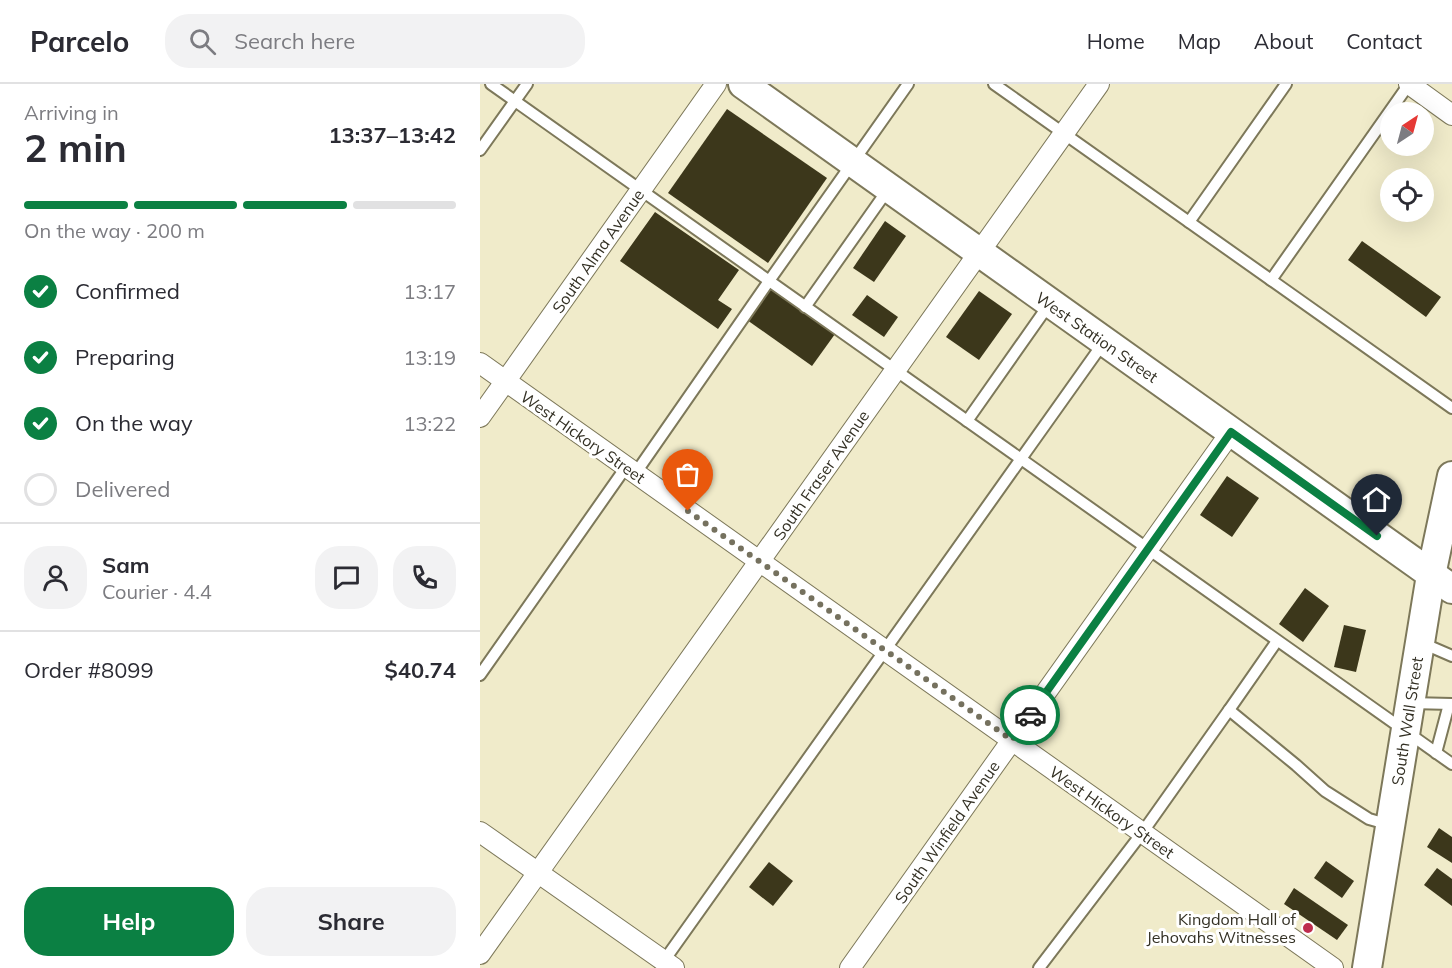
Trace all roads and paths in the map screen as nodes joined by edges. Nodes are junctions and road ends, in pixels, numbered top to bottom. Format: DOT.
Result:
graph roads {
  1 [pos="491,84"];
  2 [pos="527,84"];
  3 [pos="716,84"];
  4 [pos="743,84"];
  5 [pos="908,84"];
  6 [pos="994,84"];
  7 [pos="1099,84"];
  8 [pos="1286,84"];
  9 [pos="1409,84"];
  10 [pos="515,101"];
  11 [pos="1452,115"];
  12 [pos="1064,133"];
  13 [pos="480,150"];
  14 [pos="853,162"];
  15 [pos="889,188"];
  16 [pos="641,190"];
  17 [pos="1189,222"];
  18 [pos="979,252"];
  19 [pos="1270,279"];
  20 [pos="769,281"];
  21 [pos="1050,303"];
  22 [pos="805,307"];
  23 [pos="1104,342"];
  24 [pos="480,363"];
  25 [pos="895,370"];
  26 [pos="505,381"];
  27 [pos="1452,408"];
  28 [pos="480,417"];
  29 [pos="967,421"];
  30 [pos="1231,432"];
  31 [pos="1021,459"];
  32 [pos="631,470"];
  33 [pos="1452,476"];
  34 [pos="1148,549"];
  35 [pos="759,561"];
  36 [pos="1442,582"];
  37 [pos="1277,641"];
  38 [pos="1420,642"];
  39 [pos="885,651"];
  40 [pos="1452,656"];
  41 [pos="480,675"];
  42 [pos="1410,703"];
  43 [pos="1450,704"];
  44 [pos="1229,710"];
  45 [pos="1406,732"];
  46 [pos="1012,740"];
  47 [pos="1436,753"];
  48 [pos="1452,764"];
  49 [pos="1390,825"];
  50 [pos="480,832"];
  51 [pos="1142,833"];
  52 [pos="538,872"];
  53 [pos="480,954"];
  54 [pos="666,966"];
  55 [pos="850,968"];
  56 [pos="1039,968"];
  57 [pos="1333,968"];
  58 [pos="1366,968"];
  1 -- 10 [label="lane"];
  2 -- 10 [label="lane"];
  3 -- 16 [label="street, South Alma Avenue"];
  4 -- 14 [label="main road, West Station Street"];
  5 -- 14 [label="lane"];
  6 -- 12 [label="lane"];
  7 -- 12 [label="street, South Fraser Avenue"];
  8 -- 17 [label="lane"];
  9 -- 11 [label="street"];
  9 -- 19 [label="lane"];
  10 -- 13 [label="lane"];
  10 -- 16 [label="lane"];
  12 -- 17 [label="lane"];
  12 -- 18 [label="street, South Fraser Avenue"];
  14 -- 15 [label="main road, West Station Street"];
  14 -- 20 [label="lane"];
  15 -- 18 [label="main road, West Station Street"];
  15 -- 22 [label="lane"];
  16 -- 20 [label="lane"];
  16 -- 26 [label="street, South Alma Avenue"];
  17 -- 19 [label="lane"];
  18 -- 21 [label="main road, West Station Street"];
  18 -- 25 [label="street, South Fraser Avenue"];
  19 -- 27 [label="lane"];
  20 -- 22 [label="lane"];
  20 -- 32 [label="lane"];
  21 -- 23 [label="main road, West Station Street"];
  21 -- 29 [label="lane"];
  22 -- 25 [label="lane"];
  23 -- 30 [label="main road, West Station Street"];
  23 -- 31 [label="lane"];
  24 -- 26 [label="street, West Hickory Street"];
  25 -- 29 [label="lane"];
  25 -- 35 [label="street, South Fraser Avenue"];
  26 -- 28 [label="street, South Alma Avenue"];
  26 -- 32 [label="street, West Hickory Street"];
  29 -- 31 [label="lane"];
  30 -- 34 [label="street, South Winfield Avenue"];
  30 -- 36 [label="main road, West Station Street"];
  31 -- 34 [label="lane"];
  31 -- 39 [label="lane"];
  32 -- 35 [label="street, West Hickory Street"];
  32 -- 41 [label="lane"];
  33 -- 36 [label="main road, South Wall Street"];
  34 -- 37 [label="lane"];
  34 -- 46 [label="street, South Winfield Avenue"];
  35 -- 39 [label="street, West Hickory Street"];
  35 -- 52 [label="street, South Fraser Avenue"];
  36 -- 38 [label="main road, South Wall Street"];
  37 -- 44 [label="lane"];
  37 -- 45 [label="lane"];
  38 -- 40 [label="lane"];
  38 -- 42 [label="main road, South Wall Street"];
  39 -- 46 [label="street, West Hickory Street"];
  39 -- 54 [label="lane"];
  42 -- 43 [label="lane"];
  42 -- 45 [label="main road, South Wall Street"];
  43 -- 47 [label="lane"];
  44 -- 49 [label="lane"];
  44 -- 51 [label="lane"];
  45 -- 47 [label="lane"];
  45 -- 49 [label="main road, South Wall Street"];
  46 -- 51 [label="street, West Hickory Street"];
  46 -- 55 [label="street, South Winfield Avenue"];
  47 -- 48 [label="lane"];
  49 -- 58 [label="main road, South Wall Street"];
  50 -- 52 [label="street"];
  51 -- 56 [label="lane"];
  51 -- 57 [label="street, West Hickory Street"];
  52 -- 53 [label="street, South Fraser Avenue"];
  52 -- 54 [label="street"];
}
